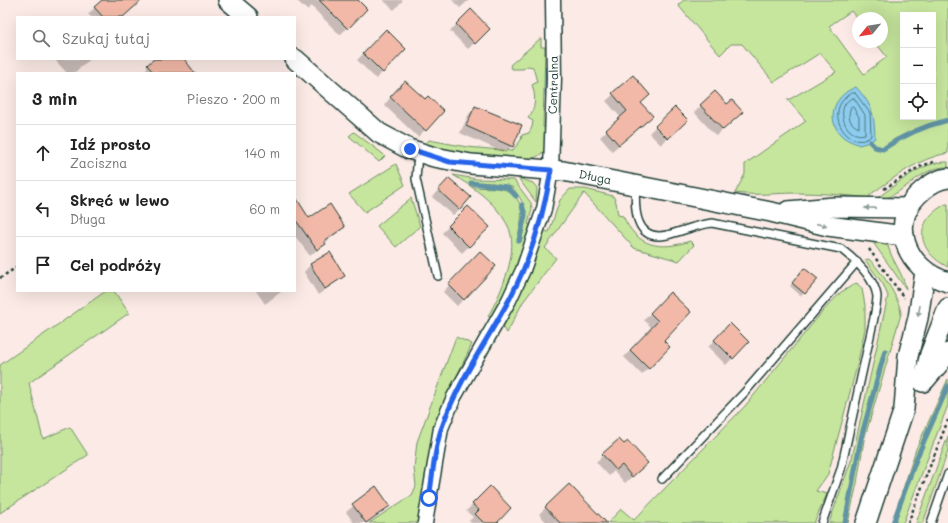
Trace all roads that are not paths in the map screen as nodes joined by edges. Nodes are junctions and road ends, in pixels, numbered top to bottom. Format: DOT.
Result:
graph roads {
  1 [pos="228,0"];
  2 [pos="554,0"];
  3 [pos="247,16"];
  4 [pos="296,60"];
  5 [pos="418,152"];
  6 [pos="551,170"];
  7 [pos="948,178"];
  8 [pos="636,186"];
  9 [pos="909,208"];
  10 [pos="771,212"];
  11 [pos="904,236"];
  12 [pos="857,262"];
  13 [pos="925,272"];
  14 [pos="438,276"];
  15 [pos="948,282"];
  16 [pos="948,308"];
  17 [pos="948,353"];
  18 [pos="923,382"];
  19 [pos="904,409"];
  20 [pos="948,474"];
  21 [pos="662,479"];
  22 [pos="425,523"];
  23 [pos="822,523"];
  24 [pos="866,523"];
  25 [pos="931,523"];
  1 -- 3 [label="street"];
  2 -- 6 [label="street, Centralna"];
  4 -- 5 [label="street, Długa"];
  5 -- 6 [label="street, Długa"];
  5 -- 14 [label="lane"];
  6 -- 8 [label="street, Długa"];
  6 -- 22 [label="street, Centralna"];
  7 -- 9 [label="street"];
  8 -- 10 [label="street, Długa"];
  8 -- 12 [label="lane"];
  9 -- 10 [label="street, Długa, one-way"];
  9 -- 11 [label="street"];
  10 -- 11 [label="street, Długa, one-way"];
  11 -- 13 [label="street"];
  12 -- 21 [label="lane"];
  12 -- 23 [label="lane"];
  13 -- 15 [label="street"];
  13 -- 19 [label="street, one-way"];
  16 -- 18 [label="street"];
  17 -- 18 [label="street"];
  18 -- 19 [label="street"];
  19 -- 24 [label="street"];
  20 -- 25 [label="lane"];
}
